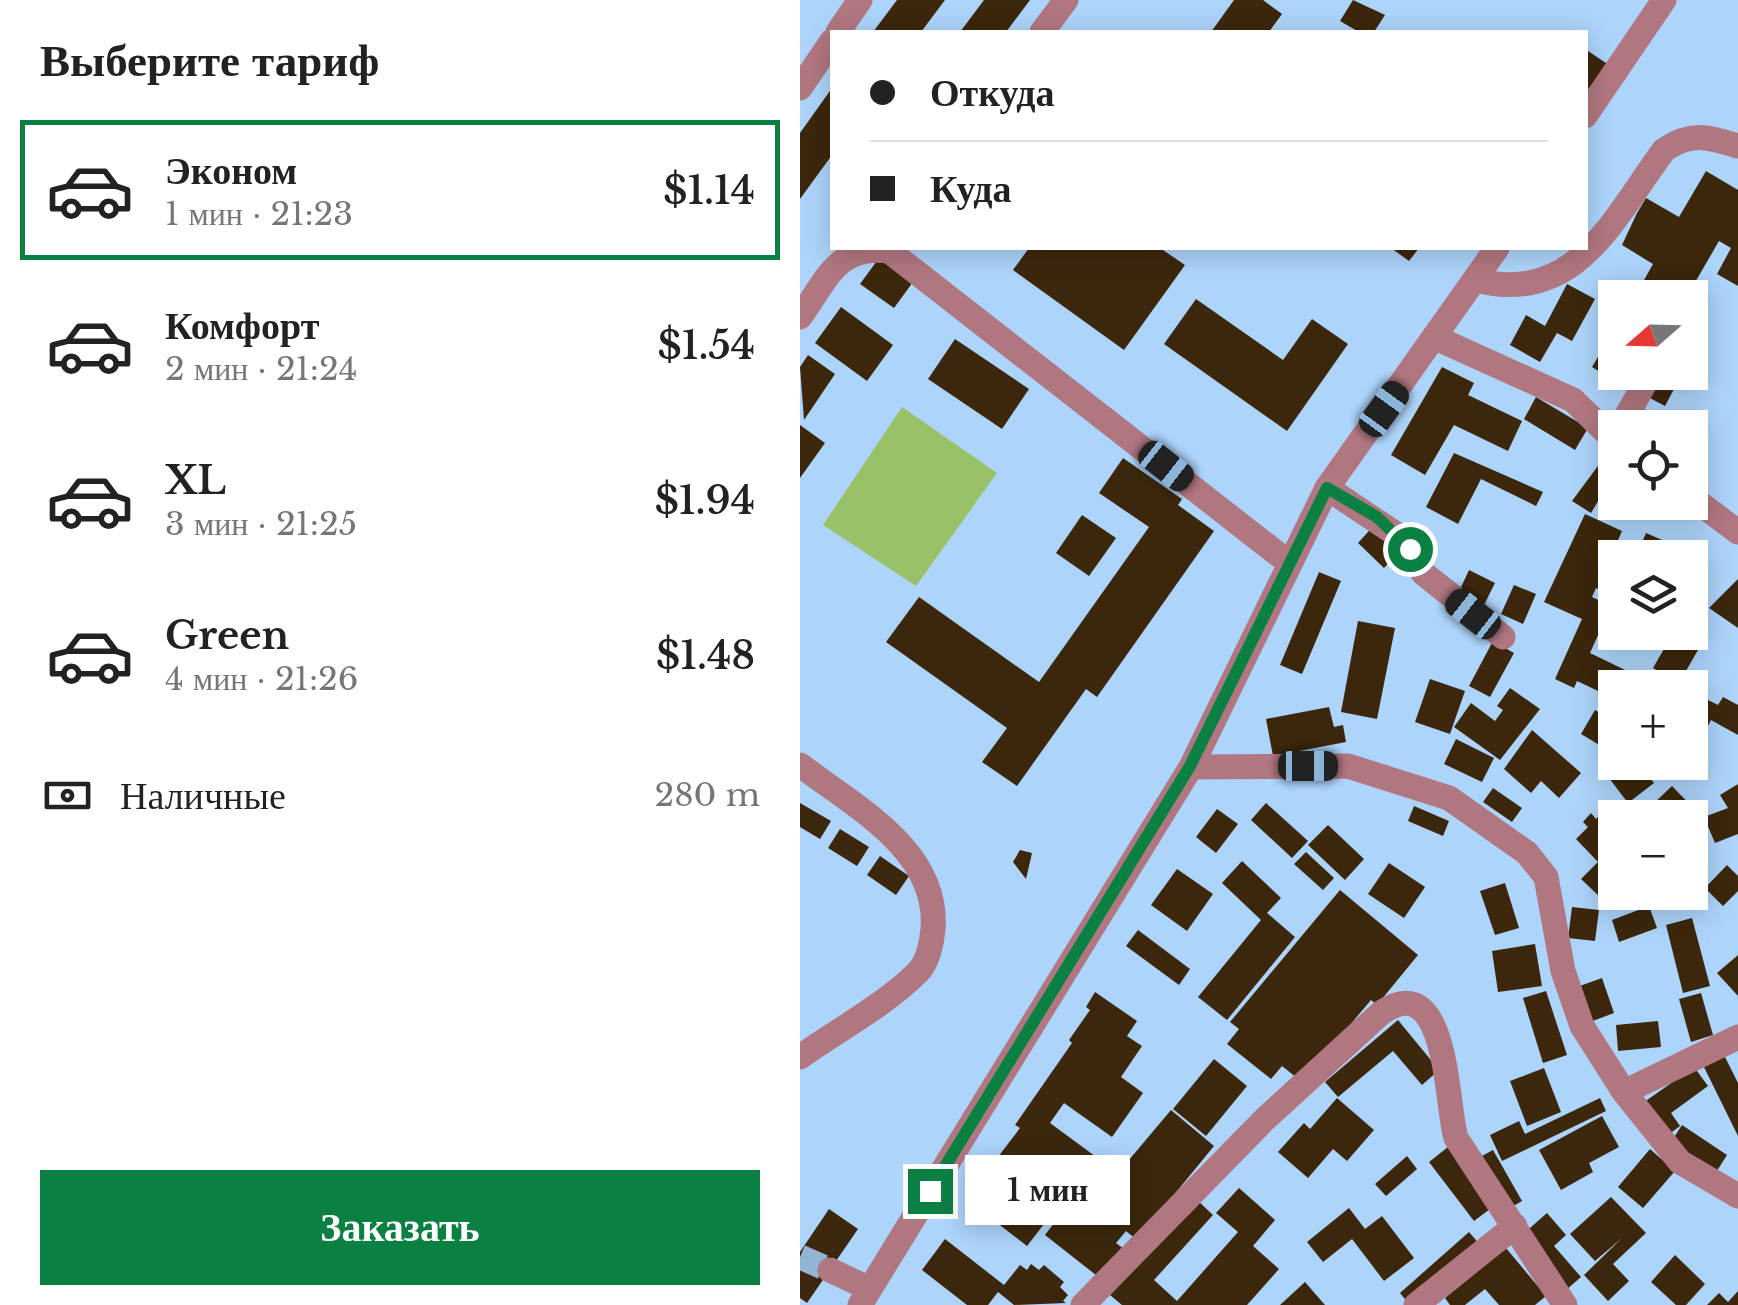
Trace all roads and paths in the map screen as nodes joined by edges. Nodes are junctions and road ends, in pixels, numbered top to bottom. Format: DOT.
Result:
graph roads {
  1 [pos="860,0"];
  2 [pos="1066,0"];
  3 [pos="1664,0"];
  4 [pos="839,30"];
  5 [pos="1044,30"];
  6 [pos="830,43"];
  7 [pos="800,88"];
  8 [pos="1588,112"];
  9 [pos="1738,146"];
  10 [pos="862,250"];
  11 [pos="892,250"];
  12 [pos="1496,250"];
  13 [pos="1475,280"];
  14 [pos="800,317"];
  15 [pos="1436,338"];
  16 [pos="1598,421"];
  17 [pos="1327,488"];
  18 [pos="1708,510"];
  19 [pos="1738,532"];
  20 [pos="1288,562"];
  21 [pos="1503,637"];
  22 [pos="800,766"];
  23 [pos="1190,766"];
  24 [pos="1738,1037"];
  25 [pos="800,1057"];
  26 [pos="1624,1092"];
  27 [pos="1738,1196"];
  28 [pos="1515,1226"];
  29 [pos="830,1270"];
  30 [pos="866,1297"];
  31 [pos="1083,1305"];
  32 [pos="1416,1305"];
  33 [pos="1565,1305"];
  1 -- 4 [label="street"];
  2 -- 5 [label="street"];
  3 -- 8 [label="street"];
  6 -- 7 [label="street"];
  9 -- 13 [label="street"];
  10 -- 14 [label="street"];
  11 -- 20 [label="street"];
  12 -- 13 [label="street"];
  13 -- 15 [label="street"];
  15 -- 16 [label="street"];
  15 -- 17 [label="street"];
  17 -- 20 [label="street"];
  17 -- 21 [label="street"];
  18 -- 19 [label="street"];
  20 -- 23 [label="street"];
  22 -- 25 [label="street"];
  23 -- 26 [label="street"];
  23 -- 30 [label="street"];
  24 -- 26 [label="street"];
  26 -- 27 [label="street"];
  28 -- 31 [label="street"];
  28 -- 32 [label="street"];
  28 -- 33 [label="street"];
  29 -- 30 [label="street"];
}
